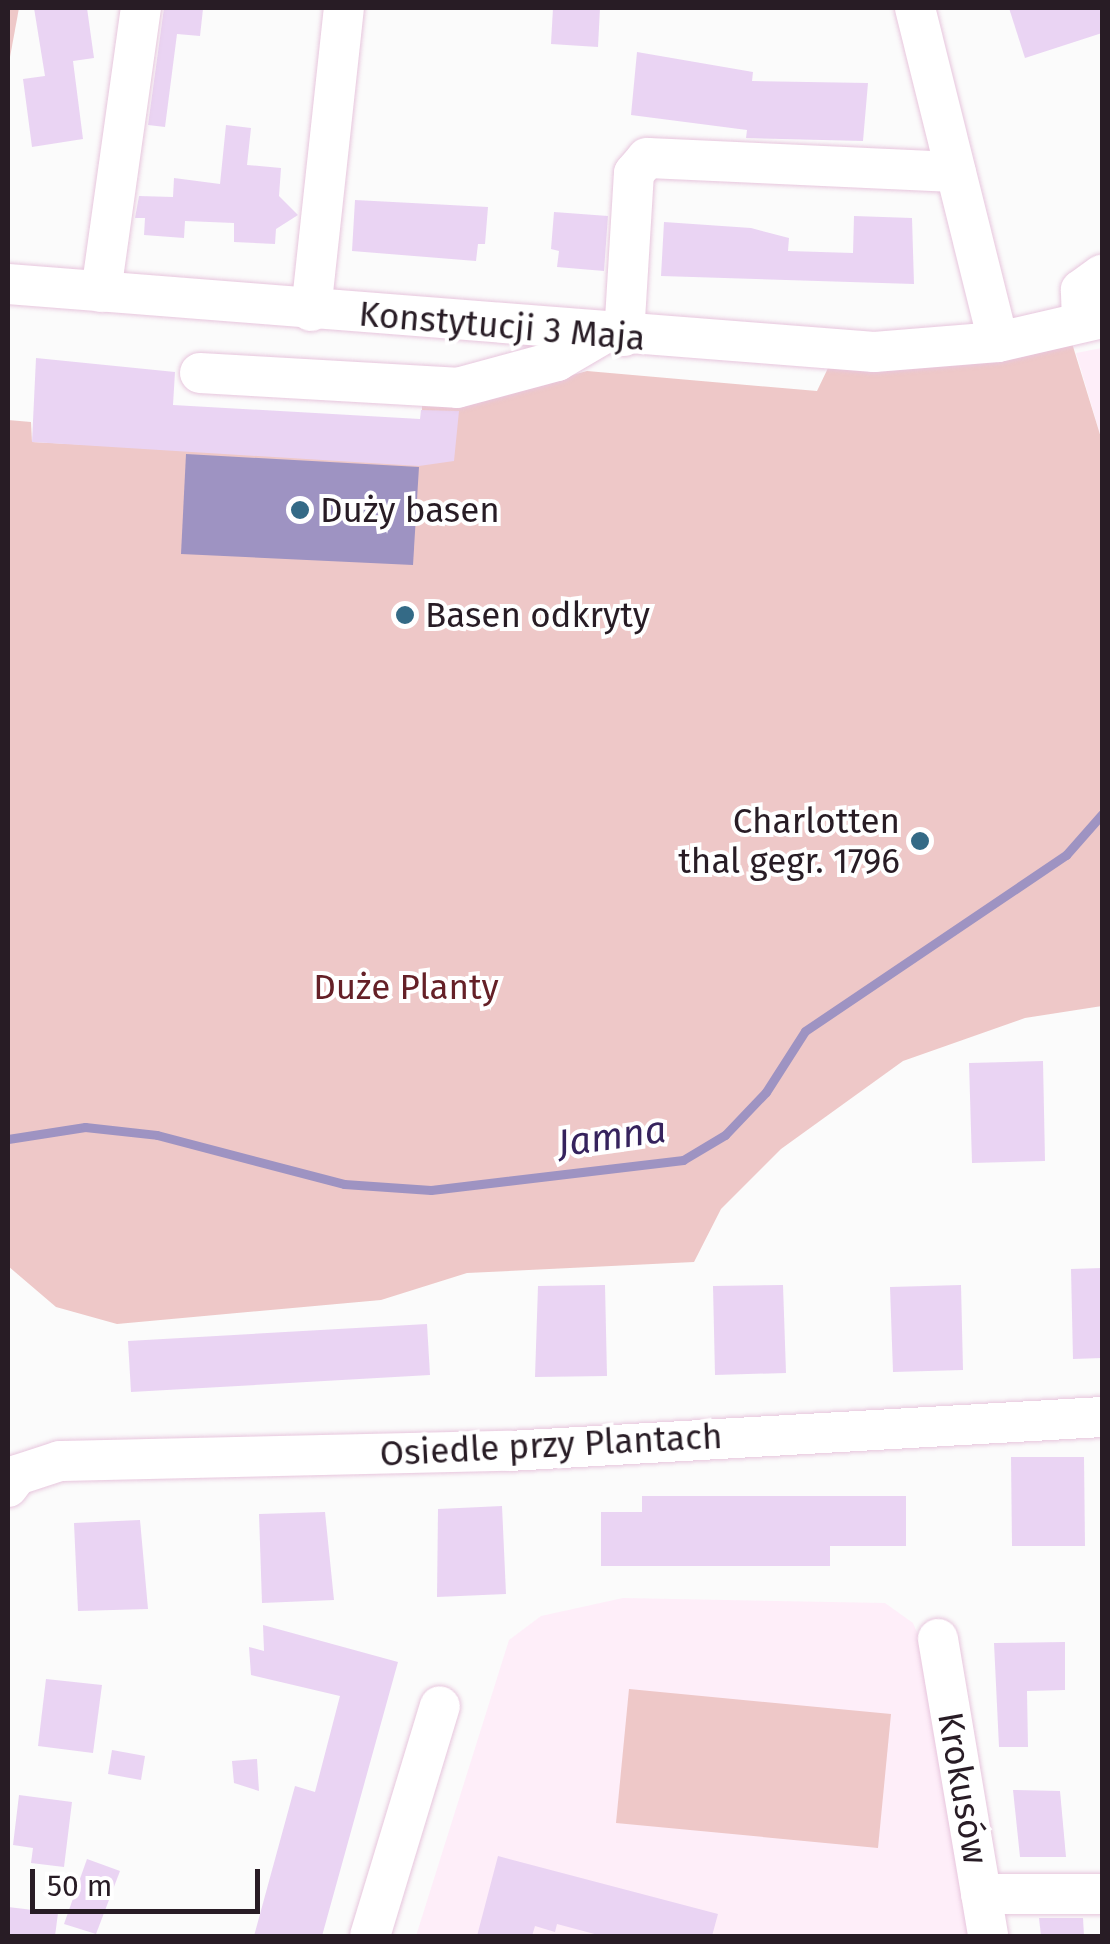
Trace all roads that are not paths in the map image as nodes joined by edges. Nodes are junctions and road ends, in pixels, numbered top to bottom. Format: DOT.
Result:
graph roads {
  1 [pos="141,8"];
  2 [pos="344,8"];
  3 [pos="915,8"];
  4 [pos="956,172"];
  5 [pos="1102,275"];
  6 [pos="8,284"];
  7 [pos="101,292"];
  8 [pos="312,311"];
  9 [pos="1092,320"];
  10 [pos="614,335"];
  11 [pos="998,342"];
  12 [pos="200,373"];
  13 [pos="1102,1417"];
  14 [pos="8,1488"];
  15 [pos="938,1639"];
  16 [pos="440,1706"];
  17 [pos="982,1894"];
  18 [pos="1102,1894"];
  19 [pos="370,1936"];
  20 [pos="988,1936"];
  1 -- 7 [label="street"];
  2 -- 8 [label="street"];
  3 -- 4 [label="street"];
  4 -- 10 [label="street"];
  4 -- 11 [label="street"];
  5 -- 9 [label="street"];
  6 -- 7 [label="street, Konstytucji 3 Maja"];
  7 -- 8 [label="street, Konstytucji 3 Maja"];
  8 -- 10 [label="street, Konstytucji 3 Maja"];
  9 -- 11 [label="street, Konstytucji 3 Maja"];
  10 -- 11 [label="street, Konstytucji 3 Maja"];
  10 -- 12 [label="street"];
  13 -- 14 [label="street, Osiedle przy Plantach"];
  15 -- 17 [label="street, Krokusów"];
  16 -- 19 [label="street"];
  17 -- 18 [label="street"];
  17 -- 20 [label="street, Krokusów"];
}
